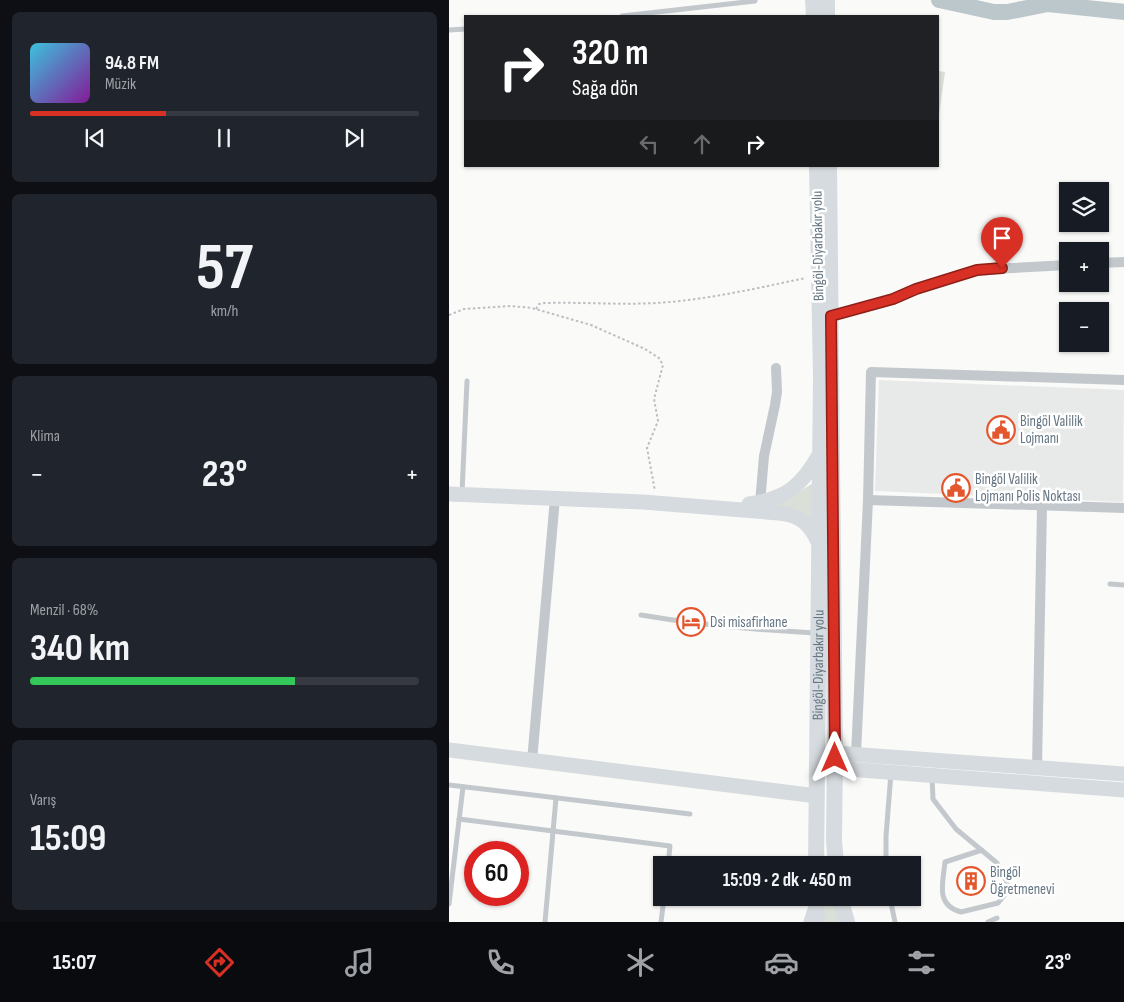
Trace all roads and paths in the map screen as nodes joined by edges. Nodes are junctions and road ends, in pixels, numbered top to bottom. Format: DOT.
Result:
graph roads {
  1 [pos="813,0"];
  2 [pos="755,1"];
  3 [pos="822,12"];
  4 [pos="631,15"];
  5 [pos="464,29"];
  6 [pos="449,30"];
  7 [pos="817,167"];
  8 [pos="829,167"];
  9 [pos="1124,262"];
  10 [pos="1109,263"];
  11 [pos="1059,265"];
  12 [pos="819,276"];
  13 [pos="536,309"];
  14 [pos="449,315"];
  15 [pos="831,316"];
  16 [pos="776,368"];
  17 [pos="1124,380"];
  18 [pos="467,381"];
  19 [pos="819,455"];
  20 [pos="455,494"];
  21 [pos="555,498"];
  22 [pos="868,500"];
  23 [pos="656,503"];
  24 [pos="760,503"];
  25 [pos="698,506"];
  26 [pos="1042,506"];
  27 [pos="1124,508"];
  28 [pos="819,542"];
  29 [pos="1109,584"];
  30 [pos="1124,585"];
  31 [pos="641,615"];
  32 [pos="818,633"];
  33 [pos="449,750"];
  34 [pos="856,754"];
  35 [pos="835,760"];
  36 [pos="532,761"];
  37 [pos="1037,768"];
  38 [pos="891,773"];
  39 [pos="1124,774"];
  40 [pos="932,776"];
  41 [pos="449,786"];
  42 [pos="463,787"];
  43 [pos="1124,790"];
  44 [pos="817,796"];
  45 [pos="556,798"];
  46 [pos="690,814"];
  47 [pos="459,819"];
  48 [pos="553,831"];
  49 [pos="982,850"];
  50 [pos="669,856"];
  51 [pos="816,856"];
  52 [pos="835,856"];
  53 [pos="886,856"];
  54 [pos="449,904"];
  55 [pos="663,906"];
  56 [pos="842,906"];
  57 [pos="891,906"];
  58 [pos="997,918"];
  59 [pos="545,922"];
  60 [pos="661,922"];
  61 [pos="847,922"];
  62 [pos="895,922"];
  63 [pos="988,922"];
  1 -- 3 [label="main road"];
  2 -- 4 [label="lane"];
  5 -- 6 [label="lane"];
  7 -- 12 [label="main road, Bingöl-Diyarbakır yolu"];
  8 -- 15 [label="main road, Bingöl-Diyarbakır yolu"];
  9 -- 10 [label="street"];
  11 -- 15 [label="street"];
  12 -- 13 [label="path"];
  12 -- 19 [label="main road, Bingöl-Diyarbakır yolu"];
  13 -- 14 [label="path"];
  13 -- 23 [label="path"];
  15 -- 35 [label="main road, Bingöl-Diyarbakır yolu"];
  16 -- 24 [label="street"];
  17 -- 22 [label="street"];
  18 -- 20 [label="lane"];
  19 -- 24 [label="street"];
  19 -- 28 [label="main road, Bingöl-Diyarbakır yolu"];
  20 -- 21 [label="street"];
  21 -- 23 [label="street"];
  21 -- 36 [label="street"];
  22 -- 26 [label="street"];
  22 -- 34 [label="street"];
  23 -- 25 [label="street"];
  24 -- 25 [label="street"];
  25 -- 28 [label="street"];
  26 -- 27 [label="street"];
  26 -- 37 [label="street"];
  28 -- 32 [label="main road, Bingöl-Diyarbakır yolu"];
  29 -- 30 [label="lane"];
  31 -- 32 [label="lane"];
  32 -- 44 [label="main road, Bingöl-Diyarbakır yolu"];
  33 -- 36 [label="street"];
  34 -- 35 [label="street"];
  34 -- 37 [label="street"];
  35 -- 38 [label="street"];
  35 -- 52 [label="main road, Bingöl-Diyarbakır yolu"];
  36 -- 44 [label="street"];
  37 -- 39 [label="street"];
  38 -- 40 [label="street"];
  38 -- 53 [label="lane"];
  40 -- 43 [label="street"];
  40 -- 49 [label="lane"];
  41 -- 42 [label="lane"];
  42 -- 45 [label="lane"];
  42 -- 47 [label="lane"];
  44 -- 51 [label="main road, Bingöl-Diyarbakır yolu"];
  45 -- 46 [label="lane"];
  45 -- 48 [label="lane"];
  47 -- 48 [label="lane"];
  47 -- 54 [label="lane"];
  48 -- 50 [label="lane"];
  48 -- 59 [label="lane"];
  49 -- 49 [label="lane"];
  55 -- 60 [label="lane"];
  56 -- 61 [label="main road"];
  57 -- 62 [label="lane"];
  58 -- 63 [label="lane"];
}
